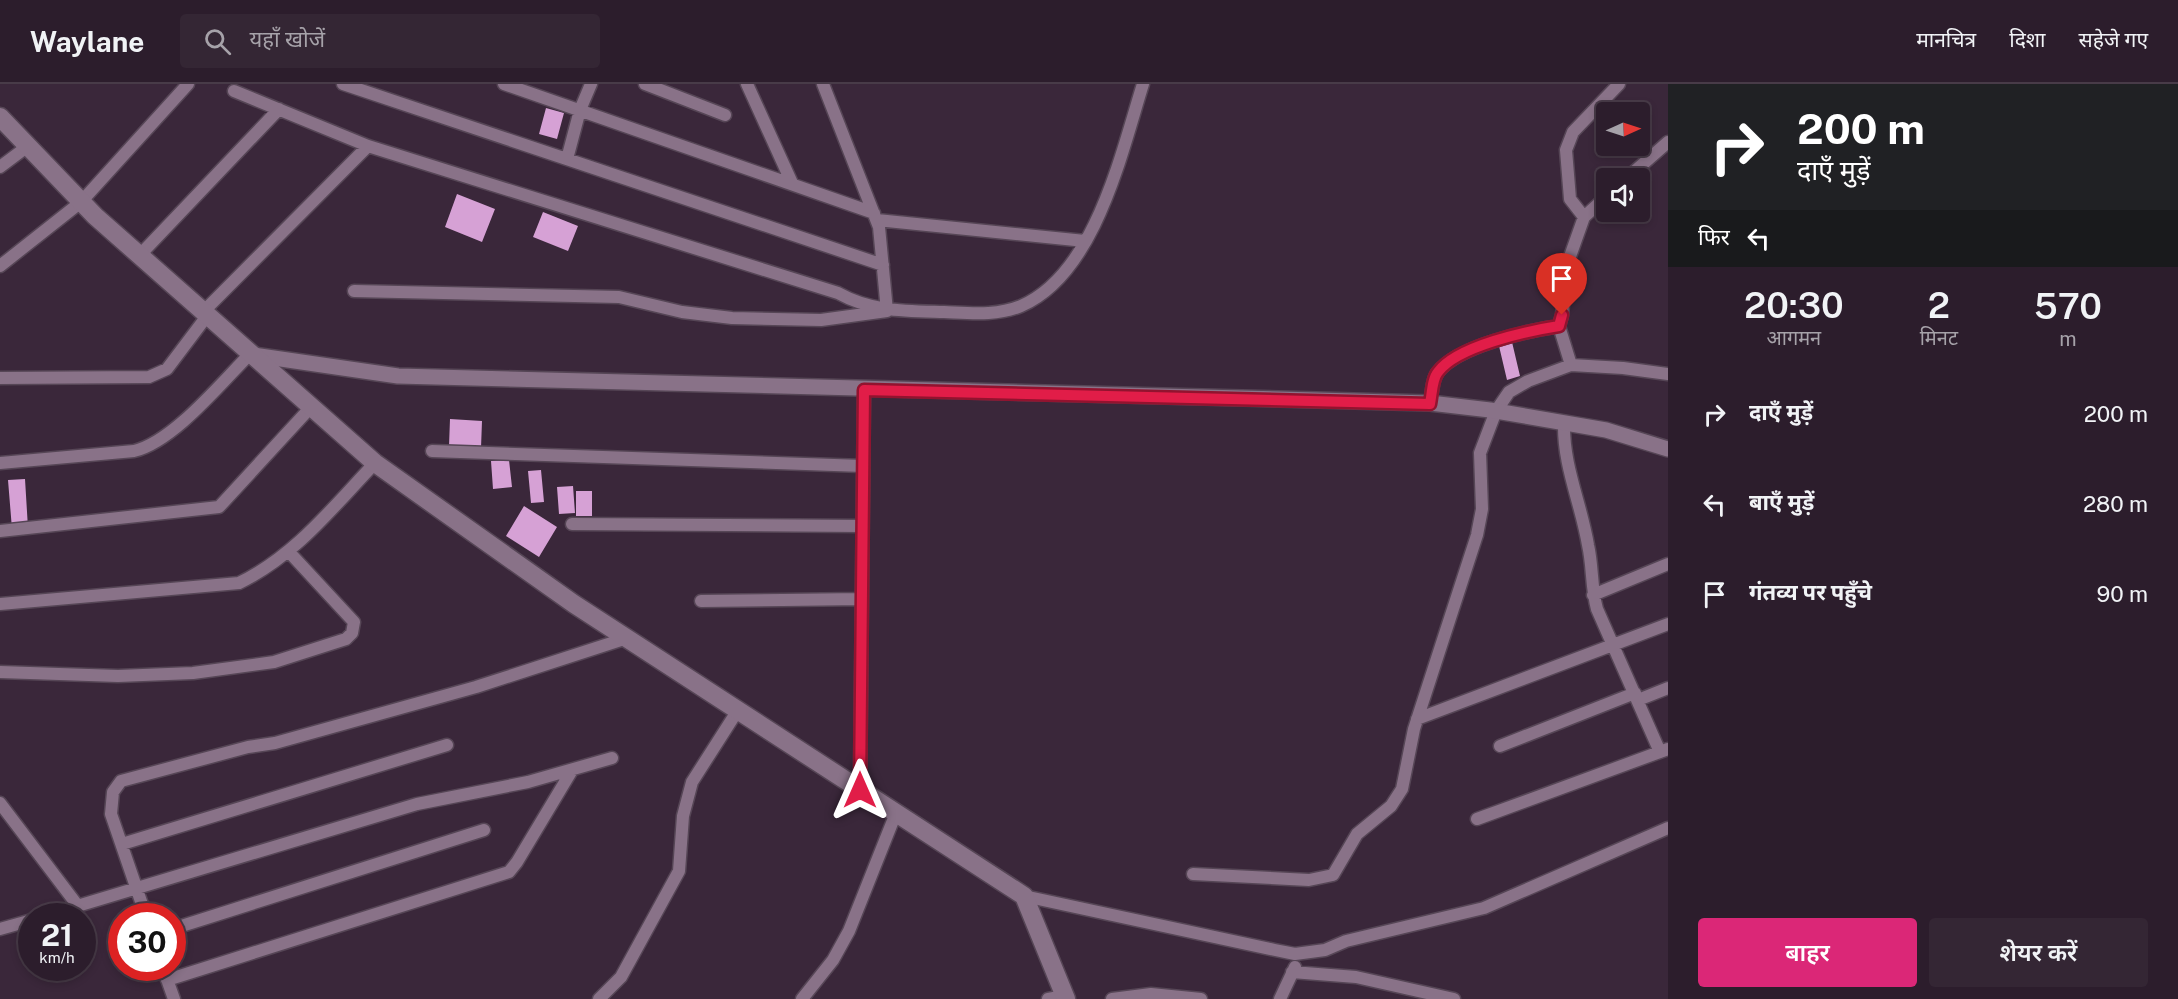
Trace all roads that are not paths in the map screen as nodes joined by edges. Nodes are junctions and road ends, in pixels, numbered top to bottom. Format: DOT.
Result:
graph roads {
  1 [pos="188,84"];
  2 [pos="247,84"];
  3 [pos="343,84"];
  4 [pos="504,84"];
  5 [pos="591,84"];
  6 [pos="645,84"];
  7 [pos="747,84"];
  8 [pos="823,84"];
  9 [pos="1143,84"];
  10 [pos="1619,84"];
  11 [pos="279,109"];
  12 [pos="580,110"];
  13 [pos="725,115"];
  14 [pos="0,117"];
  15 [pos="1668,142"];
  16 [pos="28,146"];
  17 [pos="368,146"];
  18 [pos="567,159"];
  19 [pos="0,167"];
  20 [pos="1638,168"];
  21 [pos="792,183"];
  22 [pos="81,202"];
  23 [pos="1596,206"];
  24 [pos="876,217"];
  25 [pos="1584,217"];
  26 [pos="1085,241"];
  27 [pos="140,256"];
  28 [pos="883,265"];
  29 [pos="0,266"];
  30 [pos="354,291"];
  31 [pos="887,311"];
  32 [pos="205,314"];
  33 [pos="1559,326"];
  34 [pos="252,355"];
  35 [pos="1571,365"];
  36 [pos="1668,374"];
  37 [pos="0,378"];
  38 [pos="864,390"];
  39 [pos="1430,404"];
  40 [pos="311,407"];
  41 [pos="1496,411"];
  42 [pos="1564,423"];
  43 [pos="1668,449"];
  44 [pos="432,451"];
  45 [pos="0,463"];
  46 [pos="375,463"];
  47 [pos="863,466"];
  48 [pos="572,524"];
  49 [pos="862,526"];
  50 [pos="0,531"];
  51 [pos="290,553"];
  52 [pos="1668,564"];
  53 [pos="1593,595"];
  54 [pos="862,599"];
  55 [pos="701,601"];
  56 [pos="0,604"];
  57 [pos="1668,624"];
  58 [pos="627,638"];
  59 [pos="1613,646"];
  60 [pos="0,672"];
  61 [pos="1668,688"];
  62 [pos="1637,696"];
  63 [pos="738,710"];
  64 [pos="1417,719"];
  65 [pos="447,745"];
  66 [pos="1500,746"];
  67 [pos="1664,751"];
  68 [pos="612,758"];
  69 [pos="571,771"];
  70 [pos="860,790"];
  71 [pos="0,803"];
  72 [pos="896,813"];
  73 [pos="1477,819"];
  74 [pos="1668,828"];
  75 [pos="484,830"];
  76 [pos="122,844"];
  77 [pos="1193,874"];
  78 [pos="137,889"];
  79 [pos="1024,896"];
  80 [pos="76,903"];
  81 [pos="88,903"];
  82 [pos="142,903"];
  83 [pos="18,924"];
  84 [pos="186,925"];
  85 [pos="0,929"];
  86 [pos="1308,953"];
  87 [pos="186,968"];
  88 [pos="1292,972"];
  89 [pos="168,981"];
  90 [pos="1060,998"];
  91 [pos="174,999"];
  92 [pos="599,999"];
  93 [pos="802,999"];
  94 [pos="1112,999"];
  95 [pos="1201,999"];
  96 [pos="1280,999"];
  97 [pos="1454,999"];
  1 -- 22 [label="street"];
  2 -- 11 [label="street"];
  3 -- 18 [label="street"];
  4 -- 12 [label="street"];
  5 -- 12 [label="street"];
  6 -- 13 [label="street"];
  7 -- 21 [label="street"];
  8 -- 24 [label="street"];
  9 -- 26 [label="street"];
  10 -- 25 [label="street"];
  11 -- 17 [label="street"];
  11 -- 27 [label="street"];
  12 -- 18 [label="street"];
  12 -- 21 [label="street"];
  14 -- 16 [label="main road"];
  15 -- 20 [label="street"];
  16 -- 19 [label="street"];
  16 -- 22 [label="main road"];
  17 -- 31 [label="street"];
  17 -- 32 [label="street"];
  18 -- 28 [label="street"];
  21 -- 24 [label="street"];
  22 -- 27 [label="main road"];
  22 -- 29 [label="street"];
  23 -- 25 [label="street"];
  24 -- 26 [label="street"];
  24 -- 28 [label="street"];
  25 -- 33 [label="street"];
  26 -- 31 [label="street"];
  27 -- 32 [label="main road"];
  28 -- 31 [label="street"];
  30 -- 31 [label="street"];
  32 -- 34 [label="main road"];
  32 -- 37 [label="street"];
  33 -- 35 [label="street"];
  33 -- 39 [label="street"];
  34 -- 38 [label="street"];
  34 -- 40 [label="main road"];
  34 -- 45 [label="street"];
  35 -- 36 [label="street"];
  35 -- 41 [label="street"];
  38 -- 39 [label="street"];
  38 -- 47 [label="street"];
  39 -- 41 [label="street"];
  40 -- 46 [label="main road"];
  40 -- 50 [label="street"];
  41 -- 42 [label="street"];
  41 -- 64 [label="street"];
  42 -- 43 [label="street"];
  42 -- 53 [label="street"];
  44 -- 47 [label="street"];
  46 -- 51 [label="street"];
  46 -- 58 [label="main road"];
  47 -- 49 [label="street"];
  48 -- 49 [label="street"];
  49 -- 54 [label="street"];
  51 -- 56 [label="street"];
  51 -- 60 [label="street"];
  52 -- 53 [label="street"];
  53 -- 59 [label="street"];
  54 -- 55 [label="street"];
  54 -- 70 [label="street"];
  57 -- 59 [label="street"];
  58 -- 63 [label="main road"];
  58 -- 76 [label="street"];
  59 -- 62 [label="street"];
  59 -- 64 [label="street"];
  61 -- 62 [label="street"];
  62 -- 66 [label="street"];
  62 -- 67 [label="street"];
  63 -- 70 [label="main road"];
  63 -- 92 [label="street"];
  64 -- 77 [label="street"];
  65 -- 76 [label="street"];
  67 -- 73 [label="street"];
  68 -- 69 [label="street"];
  69 -- 78 [label="street"];
  69 -- 87 [label="street"];
  70 -- 72 [label="main road"];
  71 -- 80 [label="street"];
  72 -- 79 [label="main road"];
  72 -- 93 [label="street"];
  74 -- 86 [label="street"];
  75 -- 84 [label="street"];
  76 -- 78 [label="street"];
  78 -- 81 [label="street"];
  78 -- 82 [label="street"];
  79 -- 86 [label="street"];
  79 -- 90 [label="main road"];
  83 -- 85 [label="street"];
  86 -- 88 [label="street"];
  88 -- 96 [label="street"];
  88 -- 97 [label="street"];
  89 -- 91 [label="street"];
  94 -- 95 [label="street"];
}
